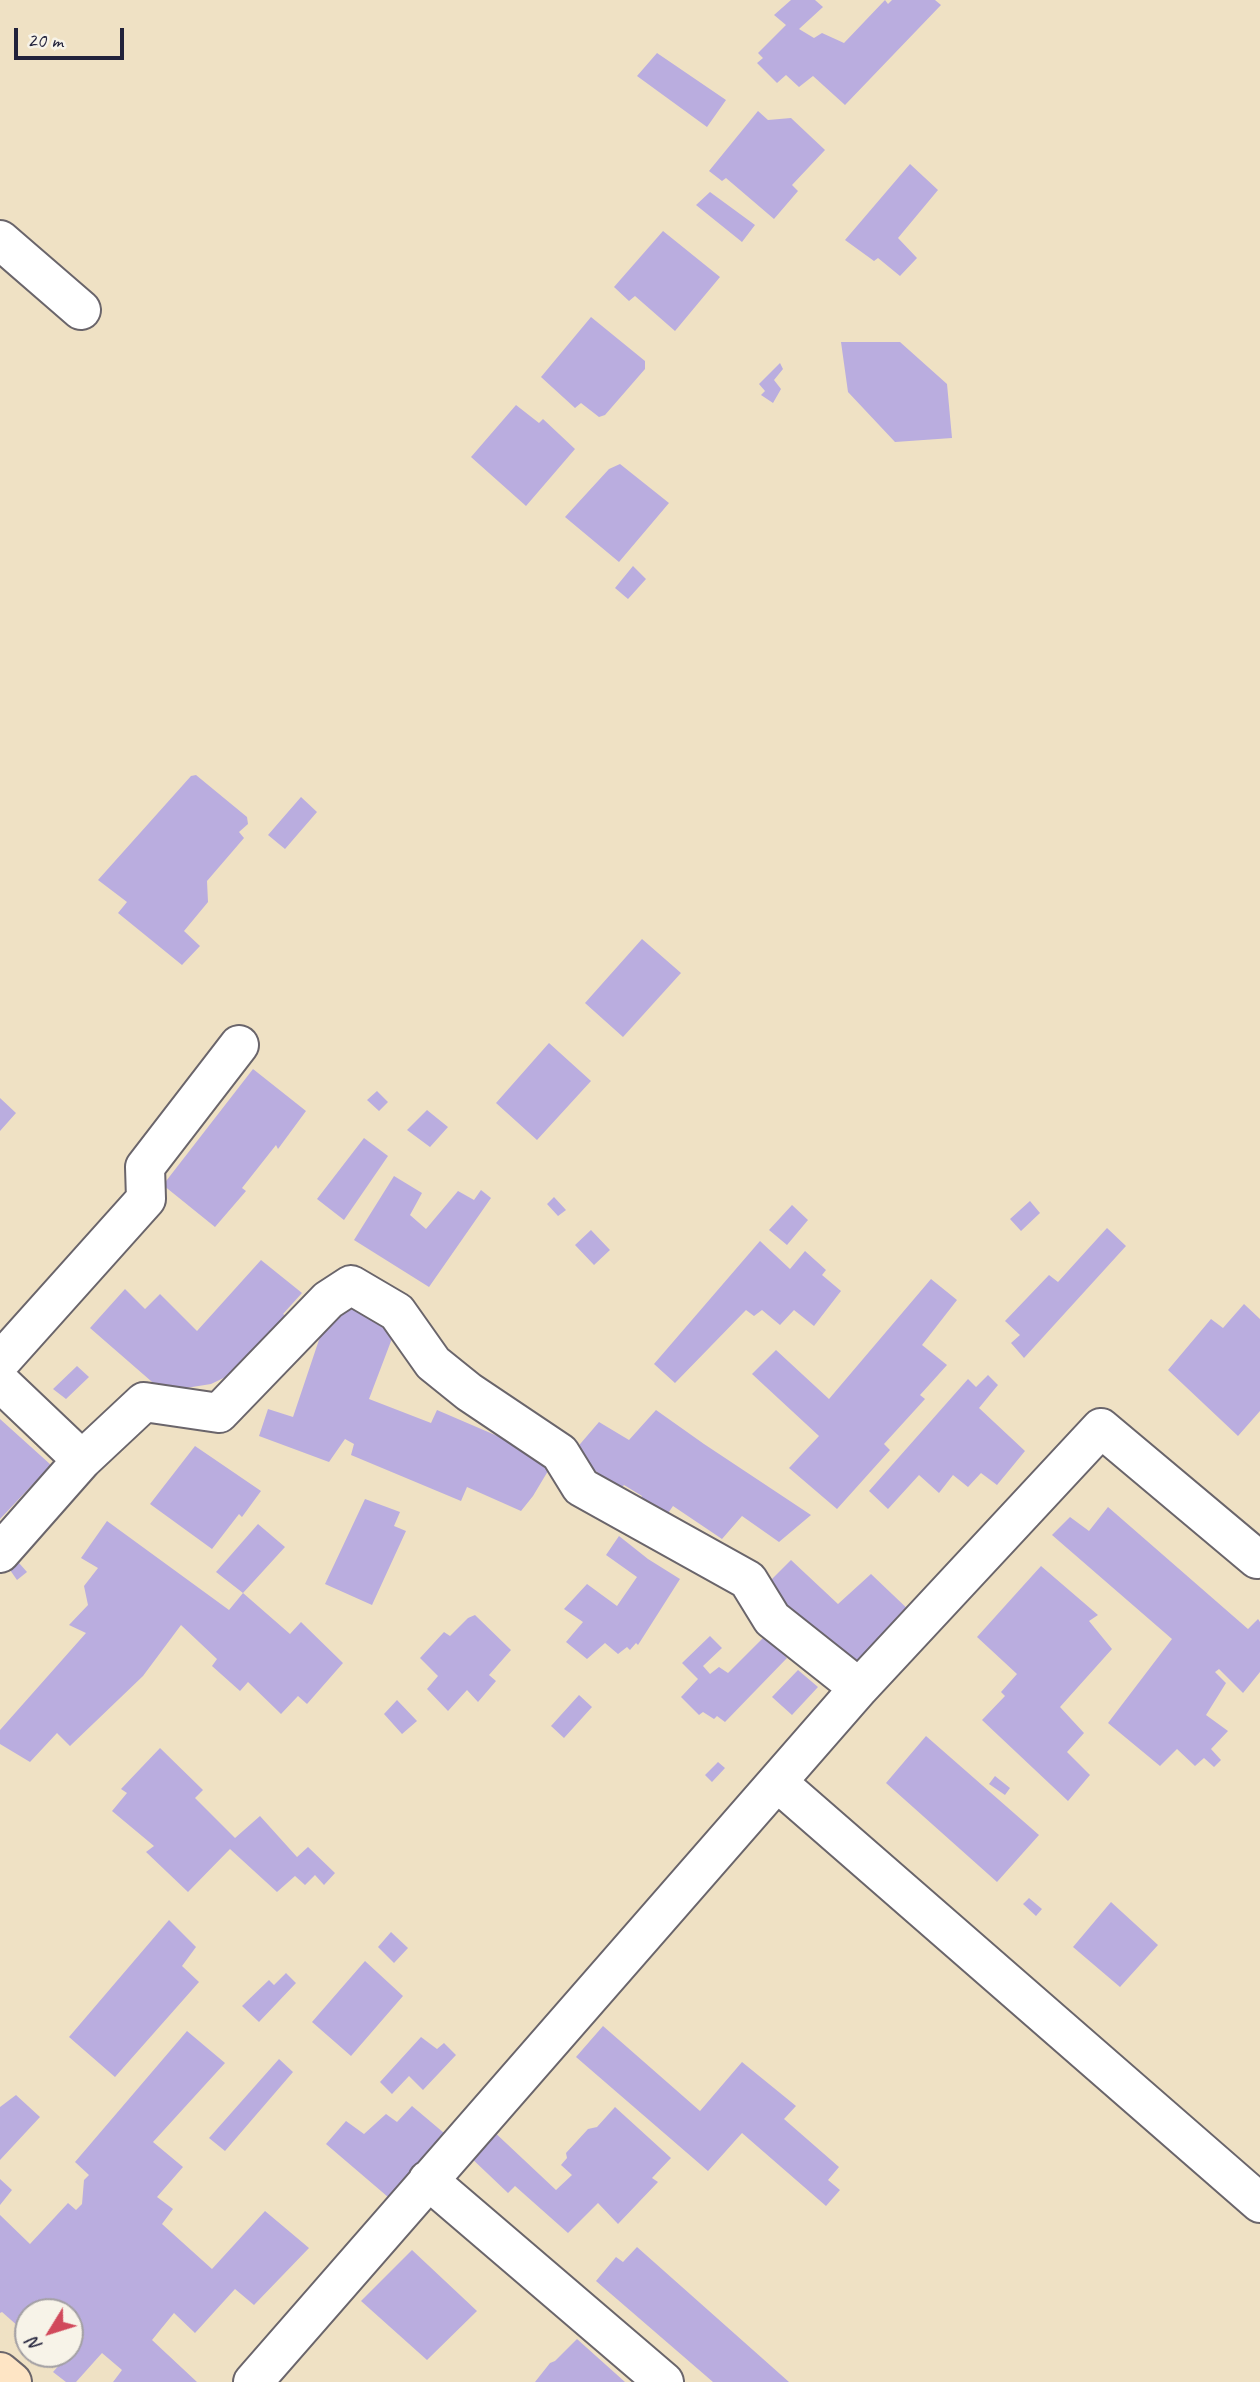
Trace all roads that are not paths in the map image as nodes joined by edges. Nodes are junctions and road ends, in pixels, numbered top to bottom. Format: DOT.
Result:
graph roads {
  1 [pos="0,240"];
  2 [pos="81,310"];
  3 [pos="239,1045"];
  4 [pos="0,1362"];
  5 [pos="0,1381"];
  6 [pos="82,1460"];
  7 [pos="0,1553"];
  8 [pos="1257,1559"];
  9 [pos="859,1688"];
  10 [pos="777,1782"];
  11 [pos="428,2180"];
  12 [pos="1260,2203"];
  13 [pos="0,2372"];
  14 [pos="12,2382"];
  15 [pos="253,2382"];
  16 [pos="664,2382"];
  1 -- 2 [label="street"];
  3 -- 4 [label="street"];
  5 -- 6 [label="street"];
  6 -- 7 [label="street"];
  6 -- 9 [label="street"];
  8 -- 9 [label="street"];
  9 -- 10 [label="street"];
  10 -- 11 [label="street"];
  10 -- 12 [label="street"];
  11 -- 15 [label="street"];
  11 -- 16 [label="street"];
  13 -- 14 [label="main road"];
}
